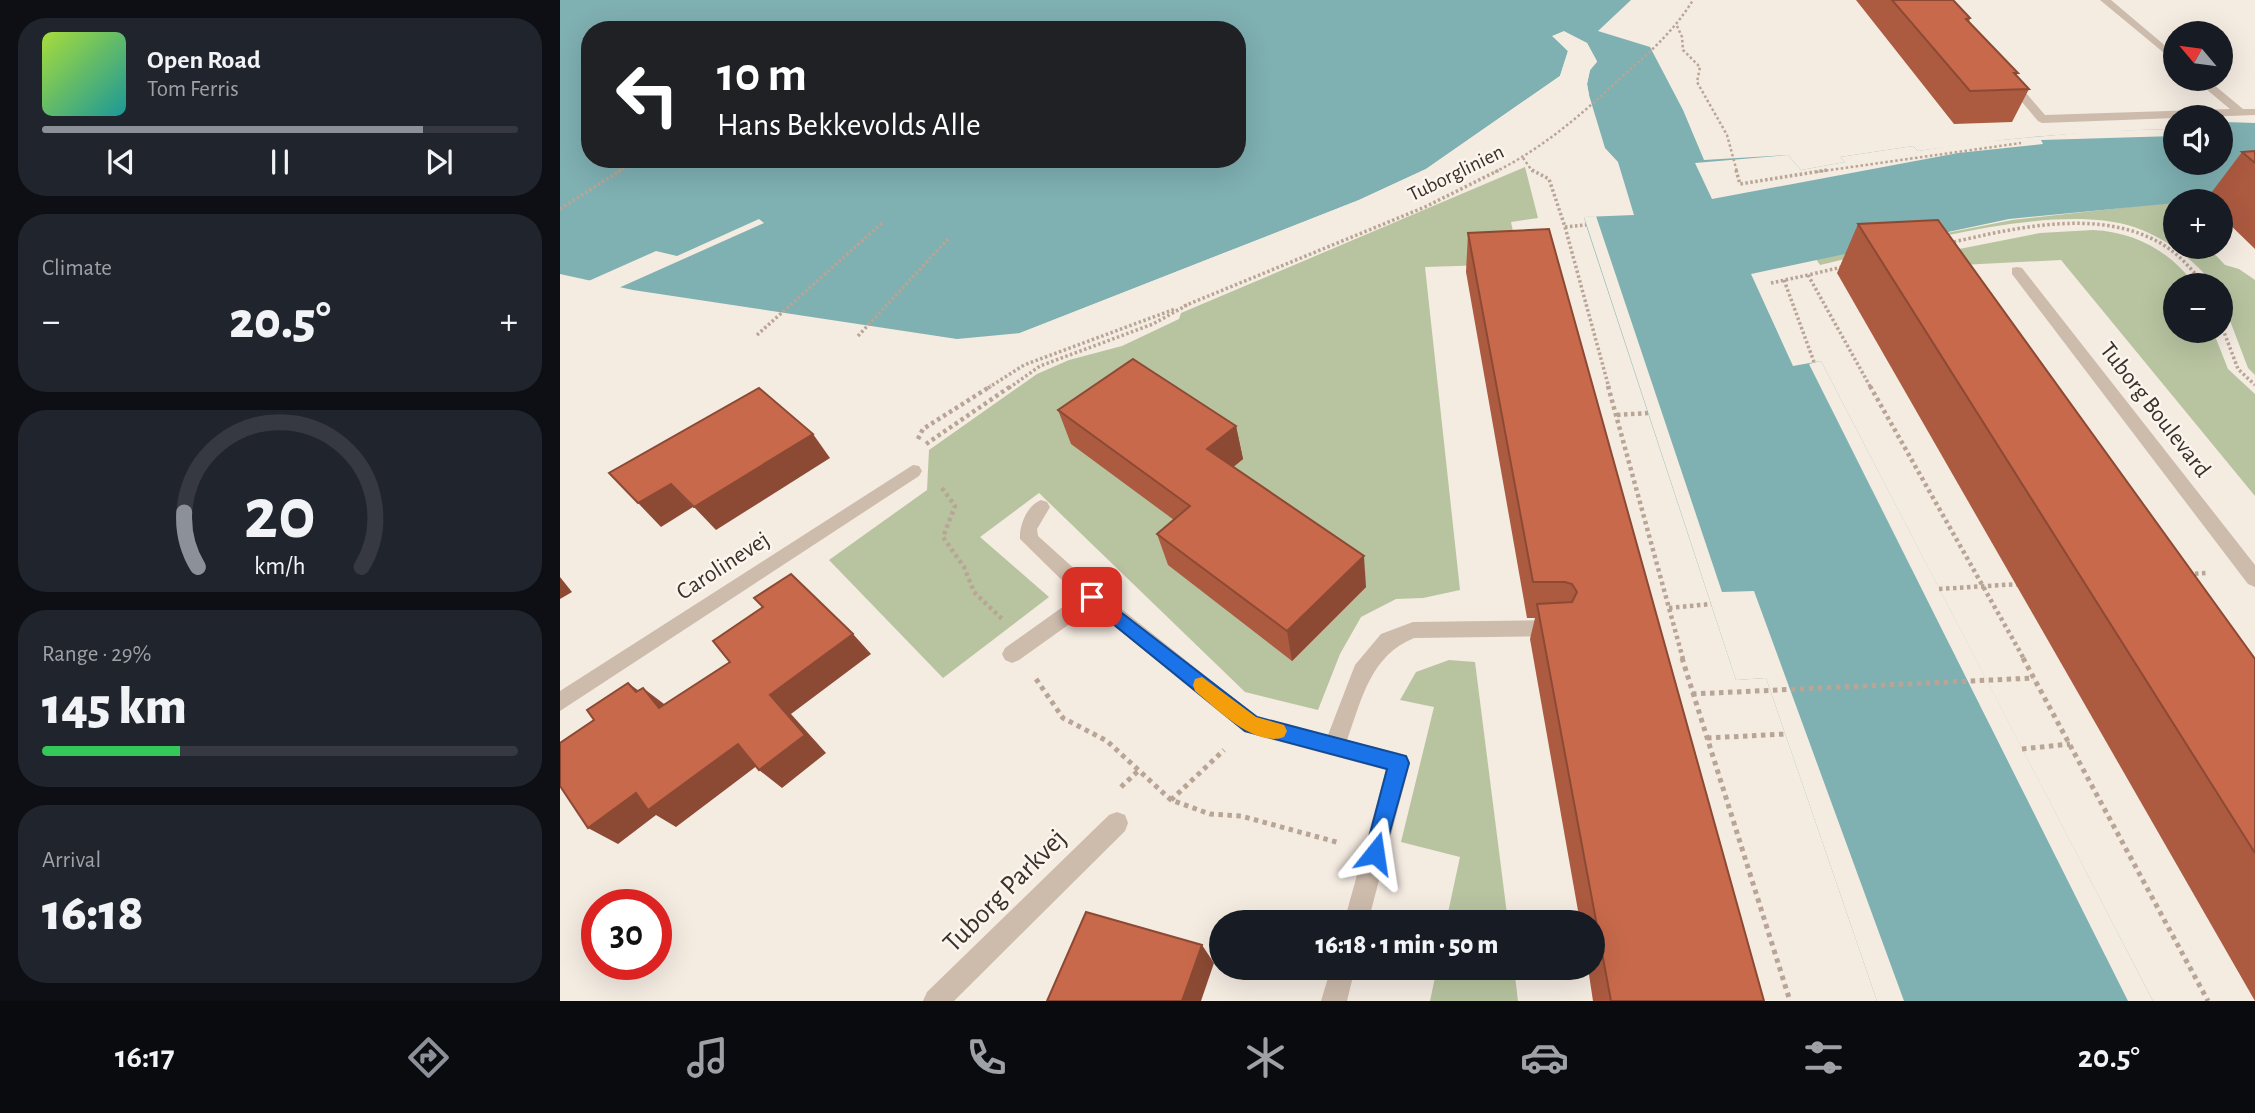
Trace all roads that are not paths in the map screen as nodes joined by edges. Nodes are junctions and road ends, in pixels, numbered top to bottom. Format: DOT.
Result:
graph roads {
  1 [pos="2105,0"];
  2 [pos="2163,49"];
  3 [pos="1998,66"];
  4 [pos="2215,91"];
  5 [pos="2240,112"];
  6 [pos="2255,113"];
  7 [pos="2017,271"];
  8 [pos="913,471"];
  9 [pos="1041,507"];
  10 [pos="2252,575"];
  11 [pos="1092,597"];
  12 [pos="1556,628"];
  13 [pos="1012,654"];
  14 [pos="560,702"];
  15 [pos="1334,746"];
  16 [pos="1117,823"];
  17 [pos="1359,910"];
  18 [pos="1340,980"];
  19 [pos="936,1001"];
  20 [pos="1334,1001"];
  1 -- 2 [label="street"];
  3 -- 5 [label="street"];
  4 -- 5 [label="street"];
  5 -- 6 [label="street"];
  7 -- 10 [label="street, Tuborg Boulevard"];
  8 -- 14 [label="street, Carolinevej"];
  9 -- 11 [label="street"];
  11 -- 13 [label="street"];
  11 -- 15 [label="street"];
  12 -- 15 [label="street"];
  15 -- 17 [label="street"];
  16 -- 19 [label="street, Tuborg Parkvej"];
  18 -- 20 [label="street"];
}
